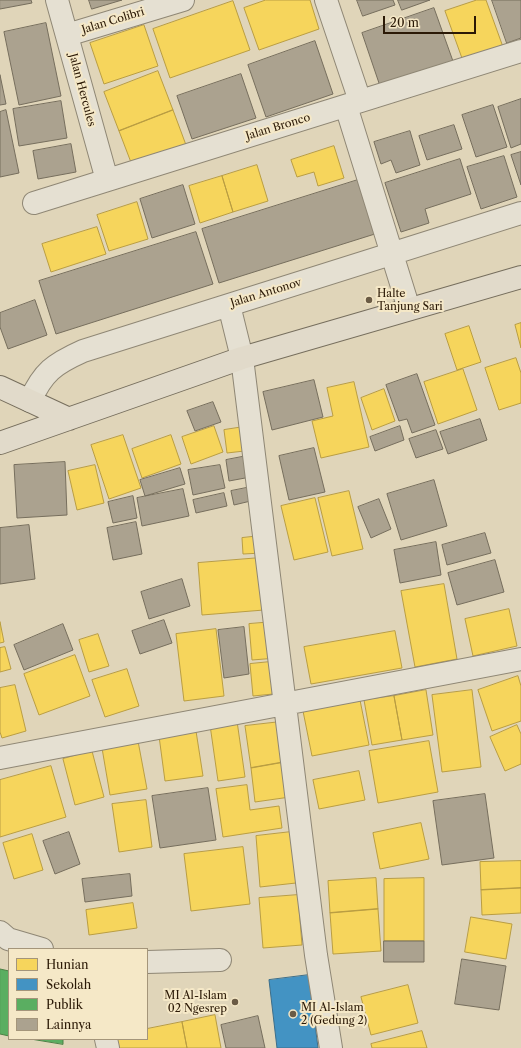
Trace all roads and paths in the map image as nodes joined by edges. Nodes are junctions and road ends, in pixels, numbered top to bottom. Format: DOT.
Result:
graph roads {
  1 [pos="57,0"];
  2 [pos="183,0"];
  3 [pos="326,0"];
  4 [pos="67,35"];
  5 [pos="521,51"];
  6 [pos="353,104"];
  7 [pos="107,180"];
  8 [pos="34,203"];
  9 [pos="521,213"];
  10 [pos="392,254"];
  11 [pos="521,277"];
  12 [pos="229,305"];
  13 [pos="409,309"];
  14 [pos="242,358"];
  15 [pos="0,387"];
  16 [pos="30,401"];
  17 [pos="70,419"];
  18 [pos="0,444"];
  19 [pos="521,659"];
  20 [pos="285,703"];
  21 [pos="0,758"];
  22 [pos="3,940"];
  23 [pos="38,948"];
  24 [pos="220,960"];
  25 [pos="148,962"];
  26 [pos="331,1048"];
  1 -- 4 [label="street, Jalan Hercules"];
  2 -- 4 [label="street, Jalan Colibri"];
  3 -- 6 [label="street"];
  4 -- 7 [label="street, Jalan Hercules"];
  5 -- 6 [label="street, Jalan Bronco"];
  6 -- 7 [label="street, Jalan Bronco"];
  6 -- 10 [label="street"];
  7 -- 8 [label="street, Jalan Bronco"];
  9 -- 10 [label="street, Jalan Antonov"];
  10 -- 12 [label="street, Jalan Antonov"];
  10 -- 13 [label="street"];
  11 -- 13 [label="main road"];
  12 -- 14 [label="street"];
  12 -- 16 [label="street, Jalan Antonov"];
  13 -- 14 [label="main road"];
  14 -- 17 [label="main road"];
  14 -- 20 [label="street"];
  15 -- 16 [label="main road"];
  16 -- 17 [label="main road"];
  17 -- 18 [label="main road"];
  19 -- 20 [label="street"];
  20 -- 21 [label="street"];
  20 -- 26 [label="street"];
  22 -- 23 [label="street"];
  24 -- 25 [label="street"];
}
